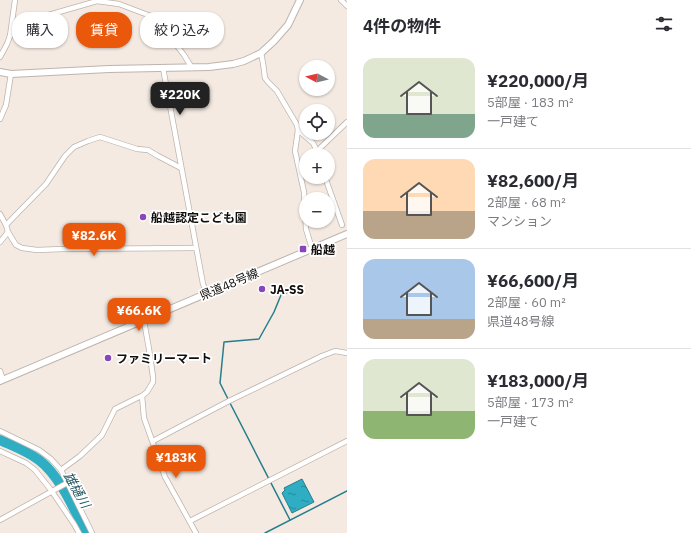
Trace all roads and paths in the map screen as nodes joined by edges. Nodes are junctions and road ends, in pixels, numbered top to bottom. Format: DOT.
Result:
graph roads {
  1 [pos="15,0"];
  2 [pos="97,0"];
  3 [pos="300,0"];
  4 [pos="341,0"];
  5 [pos="347,6"];
  6 [pos="10,36"];
  7 [pos="261,53"];
  8 [pos="0,57"];
  9 [pos="163,68"];
  10 [pos="192,68"];
  11 [pos="0,72"];
  12 [pos="11,74"];
  13 [pos="0,119"];
  14 [pos="347,122"];
  15 [pos="298,130"];
  16 [pos="316,148"];
  17 [pos="323,148"];
  18 [pos="181,168"];
  19 [pos="327,184"];
  20 [pos="0,214"];
  21 [pos="342,225"];
  22 [pos="6,226"];
  23 [pos="8,232"];
  24 [pos="346,236"];
  25 [pos="0,242"];
  26 [pos="196,248"];
  27 [pos="312,249"];
  28 [pos="207,294"];
  29 [pos="144,321"];
  30 [pos="347,353"];
  31 [pos="0,371"];
  32 [pos="1,381"];
  33 [pos="142,396"];
  34 [pos="0,430"];
  35 [pos="153,440"];
  36 [pos="347,441"];
  37 [pos="0,451"];
  38 [pos="61,470"];
  39 [pos="67,482"];
  40 [pos="52,490"];
  41 [pos="0,520"];
  42 [pos="190,521"];
  43 [pos="79,533"];
  44 [pos="92,533"];
  45 [pos="196,533"];
  1 -- 6 [label="street"];
  2 -- 6 [label="street"];
  2 -- 10 [label="street"];
  3 -- 7 [label="main road"];
  4 -- 5 [label="street"];
  6 -- 8 [label="street"];
  7 -- 10 [label="main road"];
  7 -- 15 [label="street"];
  9 -- 10 [label="main road"];
  9 -- 12 [label="main road"];
  9 -- 18 [label="street"];
  11 -- 12 [label="main road"];
  12 -- 13 [label="street"];
  14 -- 17 [label="street"];
  15 -- 16 [label="street"];
  15 -- 27 [label="street"];
  18 -- 22 [label="street"];
  18 -- 26 [label="street"];
  19 -- 21 [label="street"];
  20 -- 22 [label="street"];
  22 -- 23 [label="street"];
  23 -- 25 [label="street"];
  23 -- 26 [label="street"];
  24 -- 27 [label="main road, 県道48号線"];
  26 -- 28 [label="street"];
  27 -- 28 [label="main road, 県道48号線"];
  28 -- 29 [label="main road, 県道48号線"];
  29 -- 32 [label="main road, 県道48号線"];
  29 -- 33 [label="street"];
  30 -- 35 [label="street"];
  31 -- 32 [label="street"];
  33 -- 35 [label="street"];
  33 -- 38 [label="street"];
  34 -- 38 [label="street"];
  35 -- 42 [label="street"];
  36 -- 42 [label="street"];
  37 -- 40 [label="street"];
  38 -- 39 [label="street"];
  39 -- 40 [label="street"];
  39 -- 44 [label="street"];
  40 -- 41 [label="street"];
  40 -- 43 [label="street"];
  42 -- 45 [label="street"];
}
